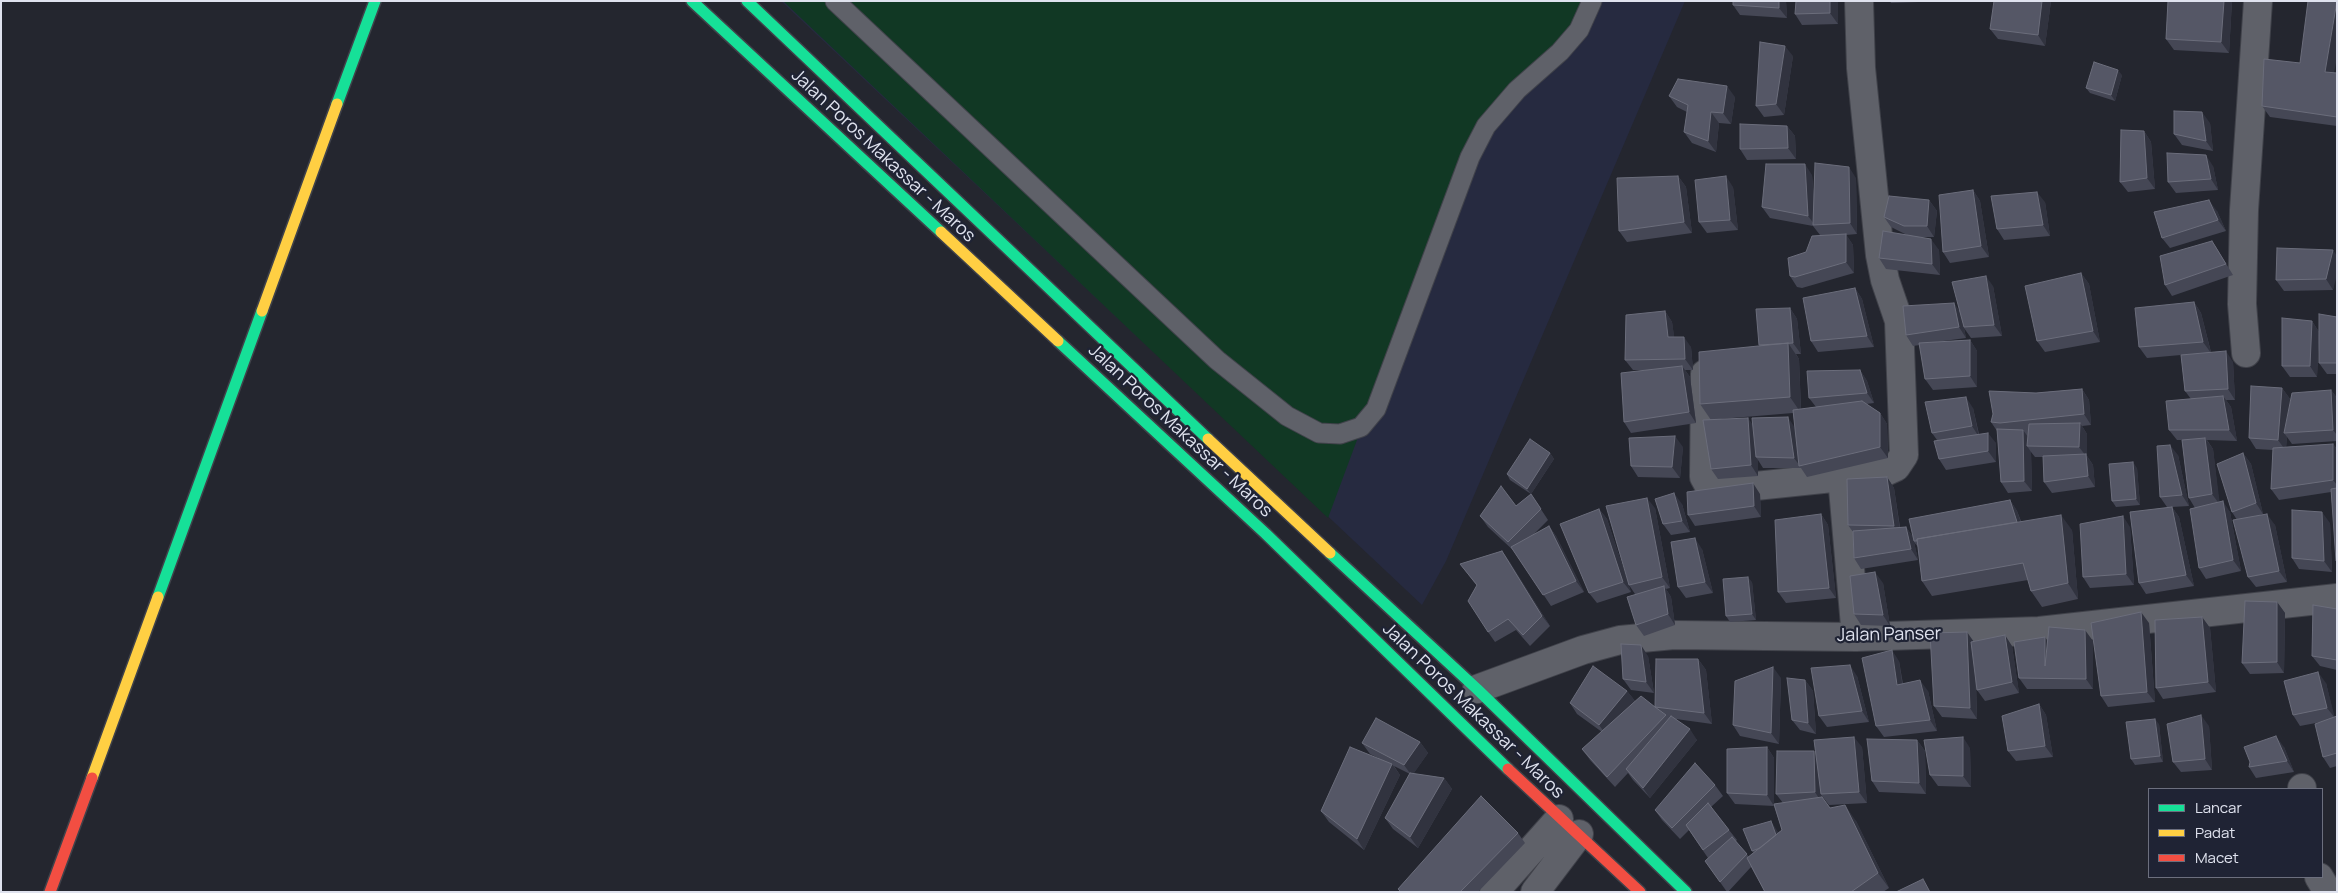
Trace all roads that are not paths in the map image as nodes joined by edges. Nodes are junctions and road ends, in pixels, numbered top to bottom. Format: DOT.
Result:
graph roads {
  1 [pos="376,1"];
  2 [pos="692,1"];
  3 [pos="747,1"];
  4 [pos="836,1"];
  5 [pos="1592,1"];
  6 [pos="1859,1"];
  7 [pos="2258,1"];
  8 [pos="2246,353"];
  9 [pos="1705,354"];
  10 [pos="1842,478"];
  11 [pos="2337,598"];
  12 [pos="1856,636"];
  13 [pos="1477,689"];
  14 [pos="1569,826"];
  15 [pos="2320,878"];
  16 [pos="50,892"];
  17 [pos="1494,892"];
  18 [pos="1535,892"];
  19 [pos="1640,892"];
  20 [pos="1686,892"];
  21 [pos="2328,892"];
  1 -- 16 [label="main road"];
  2 -- 14 [label="main road, Jalan Poros Makassar - Maros"];
  3 -- 13 [label="main road, Jalan Poros Makassar - Maros"];
  4 -- 5 [label="lane"];
  6 -- 10 [label="street"];
  7 -- 8 [label="street"];
  9 -- 10 [label="street"];
  10 -- 12 [label="street"];
  11 -- 12 [label="street, Jalan Panser"];
  12 -- 13 [label="street, Jalan Panser"];
  13 -- 20 [label="main road, Jalan Poros Makassar - Maros"];
  14 -- 17 [label="street"];
  14 -- 18 [label="street"];
  14 -- 19 [label="main road, Jalan Poros Makassar - Maros"];
  15 -- 21 [label="street"];
}
